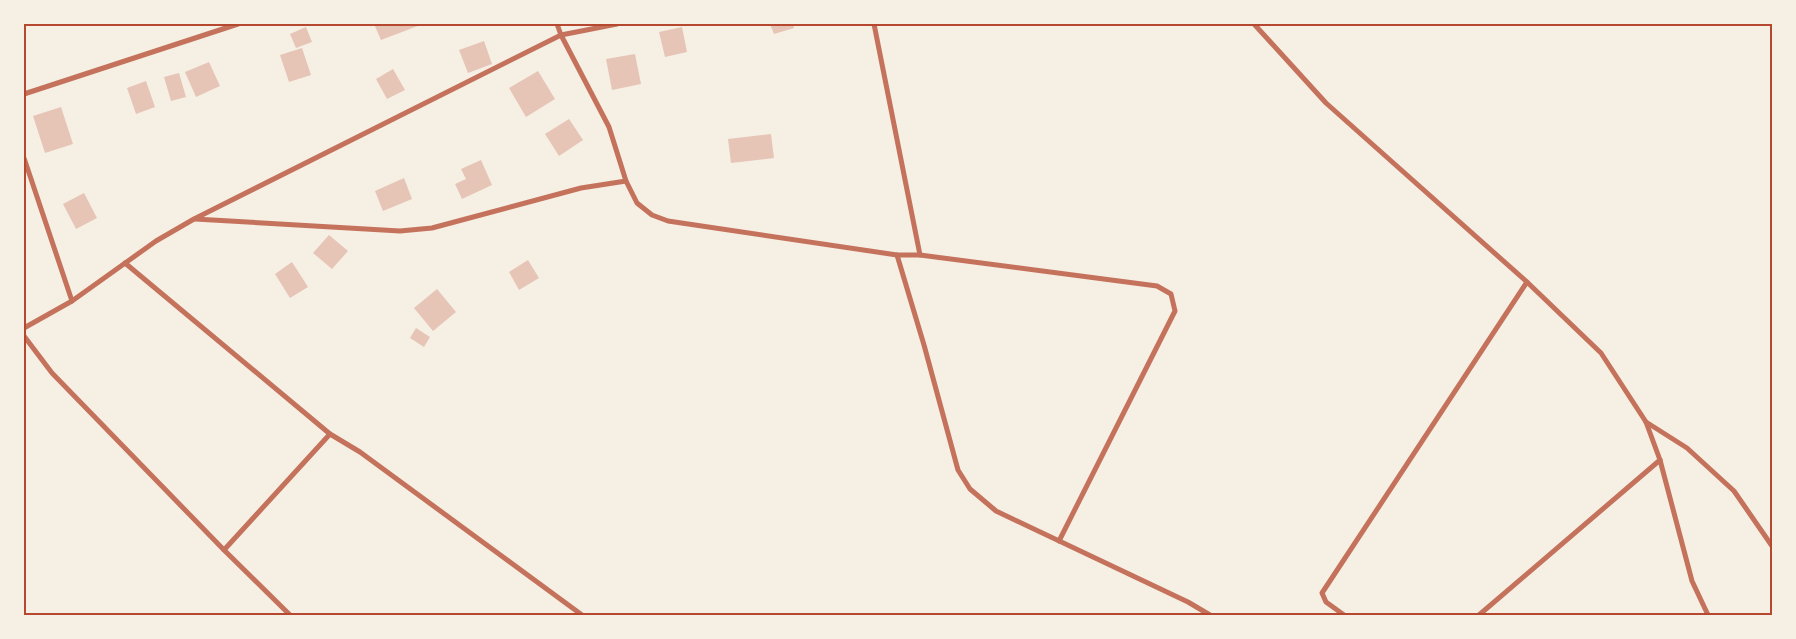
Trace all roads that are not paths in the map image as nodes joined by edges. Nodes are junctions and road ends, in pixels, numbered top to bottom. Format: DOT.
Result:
graph roads {
  1 [pos="238,24"];
  2 [pos="557,24"];
  3 [pos="618,24"];
  4 [pos="874,24"];
  5 [pos="1254,24"];
  6 [pos="561,35"];
  7 [pos="24,94"];
  8 [pos="24,158"];
  9 [pos="626,181"];
  10 [pos="194,219"];
  11 [pos="897,255"];
  12 [pos="920,255"];
  13 [pos="125,263"];
  14 [pos="1527,282"];
  15 [pos="72,302"];
  16 [pos="24,328"];
  17 [pos="24,336"];
  18 [pos="1646,422"];
  19 [pos="330,434"];
  20 [pos="1660,460"];
  21 [pos="1059,541"];
  22 [pos="1772,546"];
  23 [pos="224,550"];
  24 [pos="290,615"];
  25 [pos="582,615"];
  26 [pos="1210,615"];
  27 [pos="1344,615"];
  28 [pos="1479,615"];
  29 [pos="1708,615"];
  1 -- 7 [label="street"];
  2 -- 6 [label="street"];
  3 -- 6 [label="street"];
  4 -- 12 [label="street"];
  5 -- 14 [label="street"];
  6 -- 9 [label="street"];
  6 -- 10 [label="street"];
  8 -- 15 [label="street"];
  9 -- 10 [label="street"];
  9 -- 11 [label="street"];
  10 -- 13 [label="street"];
  11 -- 12 [label="street"];
  11 -- 21 [label="street"];
  12 -- 21 [label="street"];
  13 -- 15 [label="street"];
  13 -- 19 [label="street"];
  14 -- 18 [label="street"];
  14 -- 27 [label="street"];
  15 -- 16 [label="street"];
  17 -- 23 [label="street"];
  18 -- 20 [label="street"];
  18 -- 22 [label="street"];
  19 -- 23 [label="street"];
  19 -- 25 [label="street"];
  20 -- 28 [label="street"];
  20 -- 29 [label="street"];
  21 -- 26 [label="street"];
  23 -- 24 [label="street"];
}
